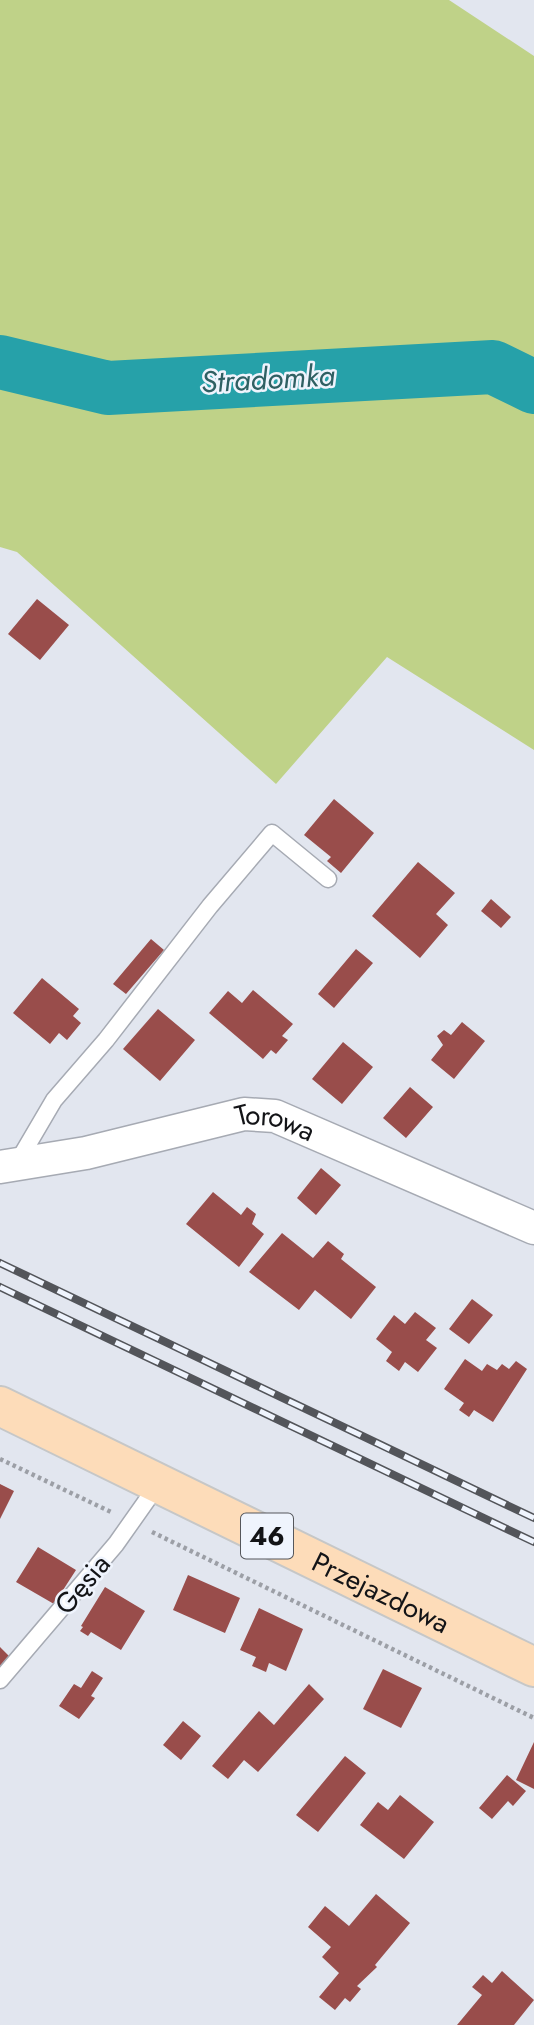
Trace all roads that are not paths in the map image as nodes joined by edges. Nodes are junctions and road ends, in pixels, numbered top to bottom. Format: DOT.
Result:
graph roads {
  1 [pos="328,878"];
  2 [pos="8,1166"];
  3 [pos="534,1228"];
  4 [pos="0,1406"];
  5 [pos="159,1483"];
  6 [pos="534,1667"];
  7 [pos="0,1680"];
  1 -- 2 [label="lane"];
  2 -- 3 [label="street, Torowa"];
  4 -- 5 [label="main road, Przejazdowa / 46"];
  5 -- 6 [label="main road, Przejazdowa / 46"];
  5 -- 7 [label="lane, Gęsia"];
}
